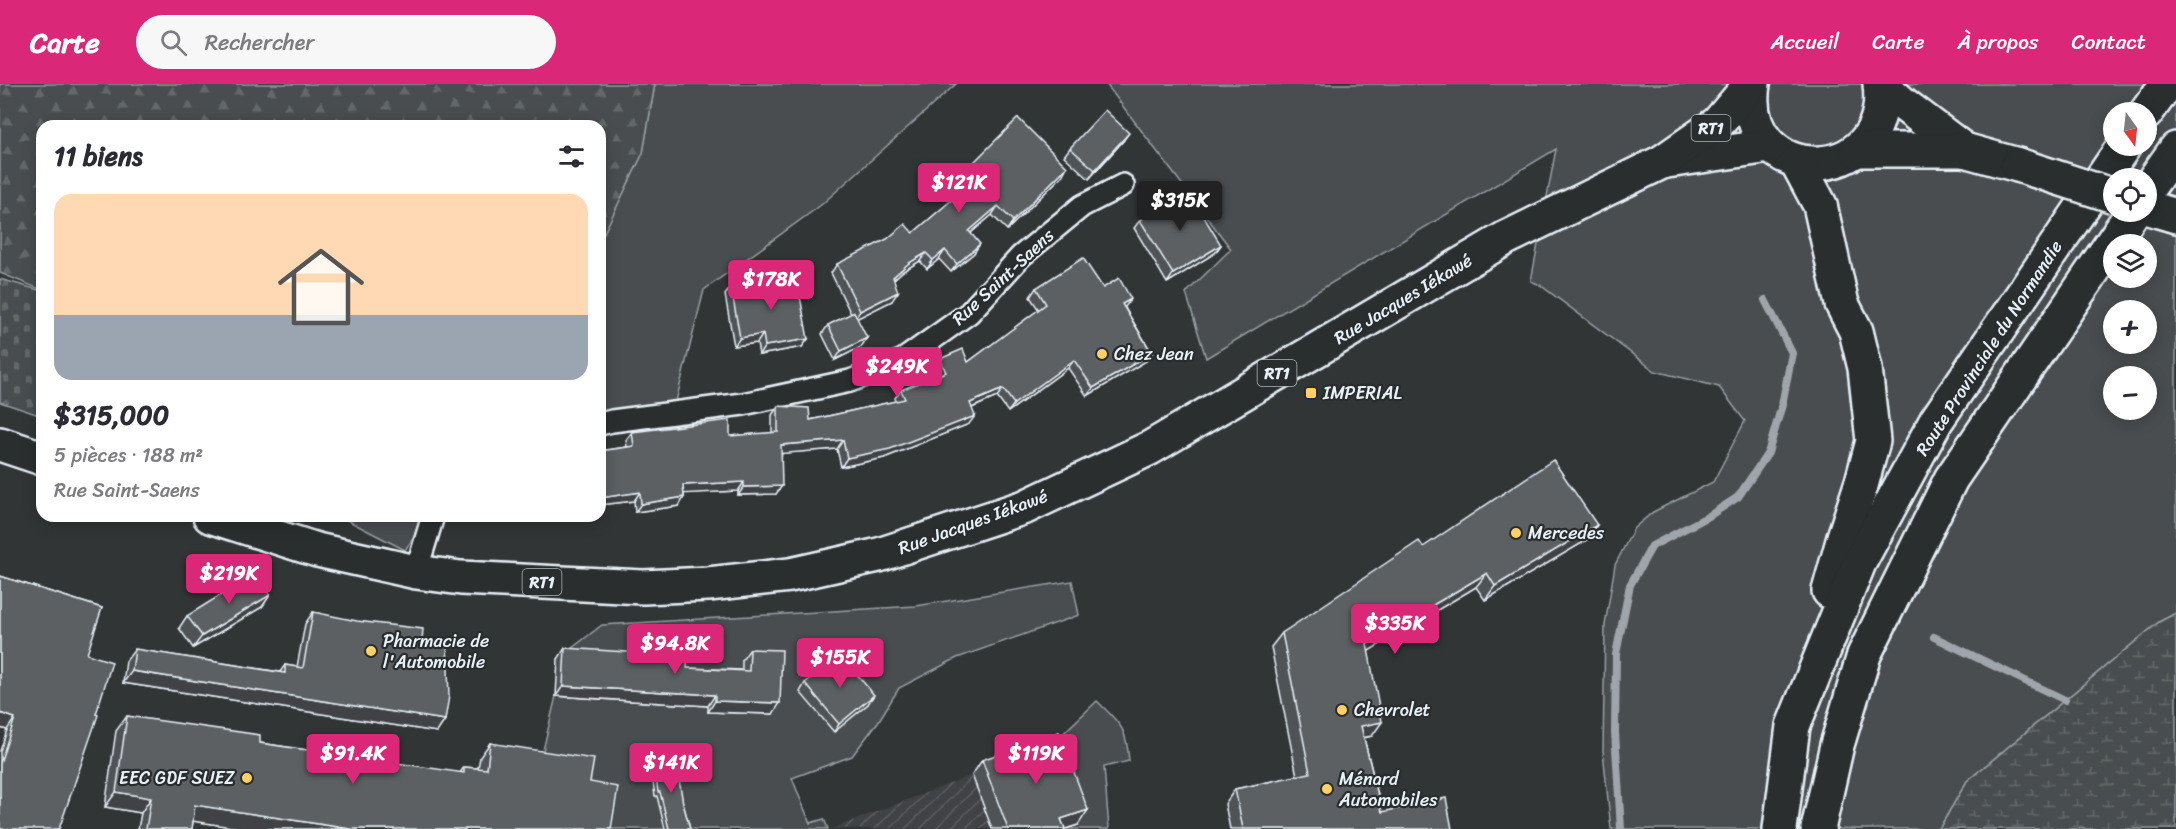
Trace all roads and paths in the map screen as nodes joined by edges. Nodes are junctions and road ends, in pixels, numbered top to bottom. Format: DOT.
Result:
graph roads {
  1 [pos="1752,84"];
  2 [pos="1880,84"];
  3 [pos="2167,84"];
  4 [pos="2154,102"];
  5 [pos="2176,149"];
  6 [pos="1857,150"];
  7 [pos="1964,150"];
  8 [pos="1784,154"];
  9 [pos="2117,156"];
  10 [pos="1662,162"];
  11 [pos="2157,176"];
  12 [pos="1123,185"];
  13 [pos="2103,192"];
  14 [pos="2157,210"];
  15 [pos="2176,216"];
  16 [pos="2126,222"];
  17 [pos="606,422"];
  18 [pos="0,444"];
  19 [pos="36,456"];
  20 [pos="229,522"];
  21 [pos="431,522"];
  22 [pos="416,572"];
  23 [pos="1793,726"];
  24 [pos="1780,829"];
  25 [pos="1818,829"];
  1 -- 8 [label="main road"];
  1 -- 10 [label="main road, Rue Jacques Iékawé / RT1"];
  2 -- 6 [label="main road"];
  2 -- 7 [label="main road"];
  3 -- 4 [label="main road"];
  5 -- 11 [label="main road"];
  6 -- 7 [label="main road"];
  6 -- 8 [label="main road, Rue Jacques Iékawé"];
  7 -- 13 [label="main road, bridge"];
  8 -- 10 [label="main road, Rue Jacques Iékawé / RT1"];
  8 -- 23 [label="main road"];
  9 -- 23 [label="main road, Route Provinciale du Normandie"];
  10 -- 22 [label="main road, Rue Jacques Iékawé / RT1"];
  12 -- 17 [label="street, Rue Saint-Saens"];
  14 -- 15 [label="main road"];
  16 -- 25 [label="main road"];
  18 -- 19 [label="main road"];
  20 -- 22 [label="main road, Rue Jacques Iékawé / RT1"];
  21 -- 22 [label="street"];
  23 -- 24 [label="main road, Route Provinciale du Normandie"];
}
